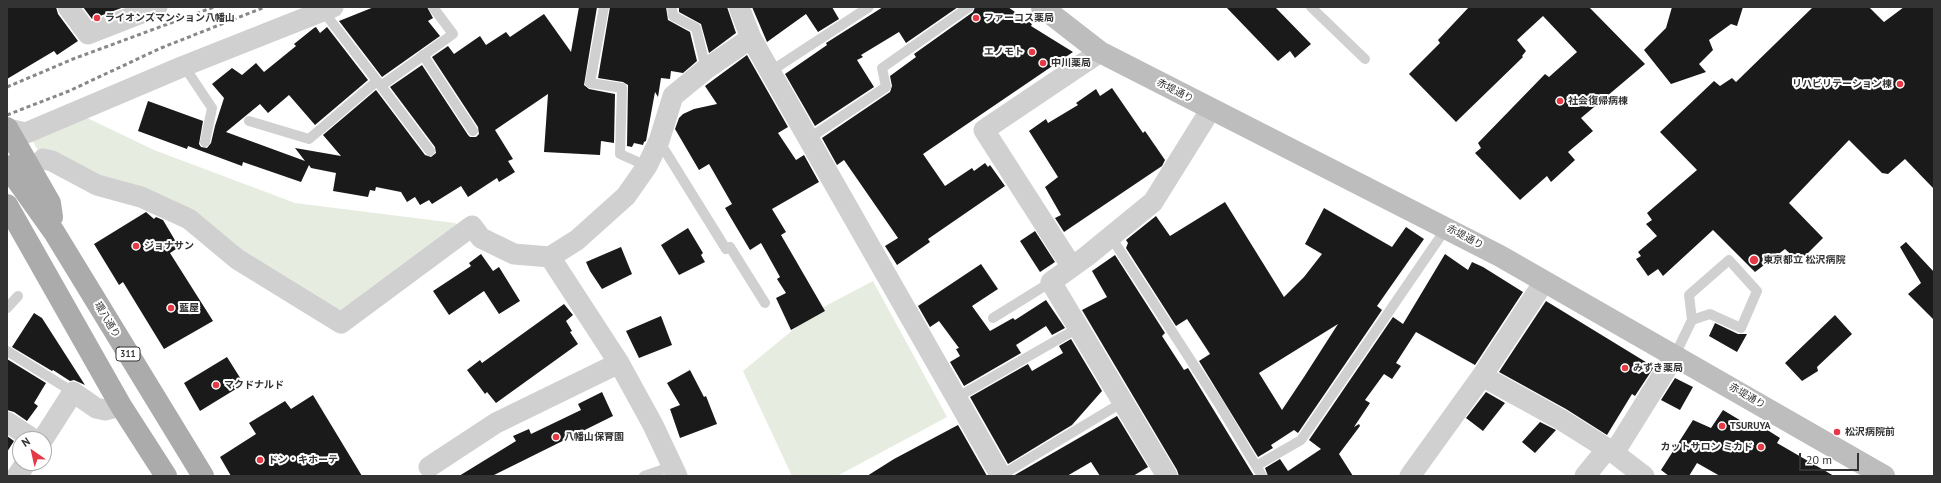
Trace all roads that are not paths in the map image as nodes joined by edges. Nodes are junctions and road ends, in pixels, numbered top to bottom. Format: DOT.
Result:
graph roads {
  1 [pos="68,7"];
  2 [pos="157,7"];
  3 [pos="433,7"];
  4 [pos="604,7"];
  5 [pos="672,7"];
  6 [pos="739,7"];
  7 [pos="869,7"];
  8 [pos="970,7"];
  9 [pos="1042,7"];
  10 [pos="1311,7"];
  11 [pos="328,9"];
  12 [pos="751,38"];
  13 [pos="1100,52"];
  14 [pos="423,55"];
  15 [pos="1365,59"];
  16 [pos="184,66"];
  17 [pos="706,69"];
  18 [pos="771,71"];
  19 [pos="379,83"];
  20 [pos="1211,109"];
  21 [pos="249,121"];
  22 [pos="7,129"];
  23 [pos="473,131"];
  24 [pos="808,139"];
  25 [pos="659,141"];
  26 [pos="205,142"];
  27 [pos="430,151"];
  28 [pos="43,159"];
  29 [pos="7,166"];
  30 [pos="647,166"];
  31 [pos="7,205"];
  32 [pos="7,216"];
  33 [pos="1447,227"];
  34 [pos="54,232"];
  35 [pos="1111,237"];
  36 [pos="29,242"];
  37 [pos="550,257"];
  38 [pos="1072,267"];
  39 [pos="1050,282"];
  40 [pos="1544,282"];
  41 [pos="18,296"];
  42 [pos="765,303"];
  43 [pos="7,308"];
  44 [pos="993,318"];
  45 [pos="1692,320"];
  46 [pos="1078,328"];
  47 [pos="7,350"];
  48 [pos="1675,355"];
  49 [pos="619,363"];
  50 [pos="1482,376"];
  51 [pos="73,392"];
  52 [pos="956,398"];
  53 [pos="1123,402"];
  54 [pos="121,406"];
  55 [pos="7,422"];
  56 [pos="21,431"];
  57 [pos="48,431"];
  58 [pos="1610,451"];
  59 [pos="1256,466"];
  60 [pos="429,467"];
  61 [pos="675,471"];
  62 [pos="1873,473"];
  63 [pos="166,476"];
  64 [pos="203,476"];
  65 [pos="644,476"];
  66 [pos="1001,476"];
  67 [pos="1167,476"];
  68 [pos="1262,476"];
  69 [pos="1410,476"];
  70 [pos="1585,476"];
  71 [pos="1644,476"];
  1 -- 2 [label="street"];
  3 -- 14 [label="lane"];
  4 -- 30 [label="lane"];
  5 -- 17 [label="lane"];
  6 -- 12 [label="street"];
  7 -- 18 [label="lane"];
  8 -- 24 [label="lane"];
  9 -- 13 [label="street, 赤堤通り"];
  10 -- 15 [label="lane"];
  11 -- 16 [label="street"];
  11 -- 19 [label="lane"];
  12 -- 17 [label="street"];
  12 -- 18 [label="street"];
  13 -- 20 [label="street, 赤堤通り"];
  13 -- 38 [label="street"];
  14 -- 19 [label="lane"];
  14 -- 23 [label="lane"];
  16 -- 22 [label="street"];
  16 -- 26 [label="lane"];
  17 -- 25 [label="street"];
  18 -- 24 [label="street"];
  19 -- 21 [label="lane"];
  19 -- 27 [label="lane"];
  20 -- 33 [label="street, 赤堤通り"];
  20 -- 35 [label="street"];
  22 -- 34 [label="main road"];
  24 -- 52 [label="street"];
  25 -- 30 [label="street"];
  25 -- 42 [label="lane"];
  28 -- 37 [label="street"];
  29 -- 34 [label="main road, 環八通り / 311"];
  30 -- 37 [label="street"];
  31 -- 36 [label="main road"];
  32 -- 36 [label="main road"];
  33 -- 40 [label="street, 赤堤通り"];
  33 -- 59 [label="lane"];
  34 -- 64 [label="main road, 環八通り / 311"];
  35 -- 38 [label="street"];
  35 -- 59 [label="lane"];
  36 -- 54 [label="main road"];
  37 -- 49 [label="street"];
  38 -- 39 [label="street"];
  39 -- 44 [label="lane"];
  39 -- 46 [label="street"];
  40 -- 48 [label="street, 赤堤通り"];
  40 -- 50 [label="street"];
  41 -- 43 [label="lane"];
  45 -- 45 [label="lane"];
  45 -- 48 [label="lane"];
  46 -- 52 [label="lane"];
  46 -- 53 [label="street"];
  47 -- 51 [label="lane"];
  48 -- 58 [label="street"];
  48 -- 62 [label="street, 赤堤通り"];
  49 -- 60 [label="street"];
  49 -- 61 [label="street"];
  50 -- 58 [label="street"];
  50 -- 69 [label="street"];
  51 -- 54 [label="street"];
  51 -- 57 [label="street"];
  52 -- 66 [label="street"];
  53 -- 66 [label="lane"];
  53 -- 67 [label="street"];
  54 -- 63 [label="main road"];
  55 -- 56 [label="street"];
  58 -- 70 [label="street"];
  58 -- 71 [label="street"];
  59 -- 68 [label="lane"];
  61 -- 65 [label="lane"];
}
